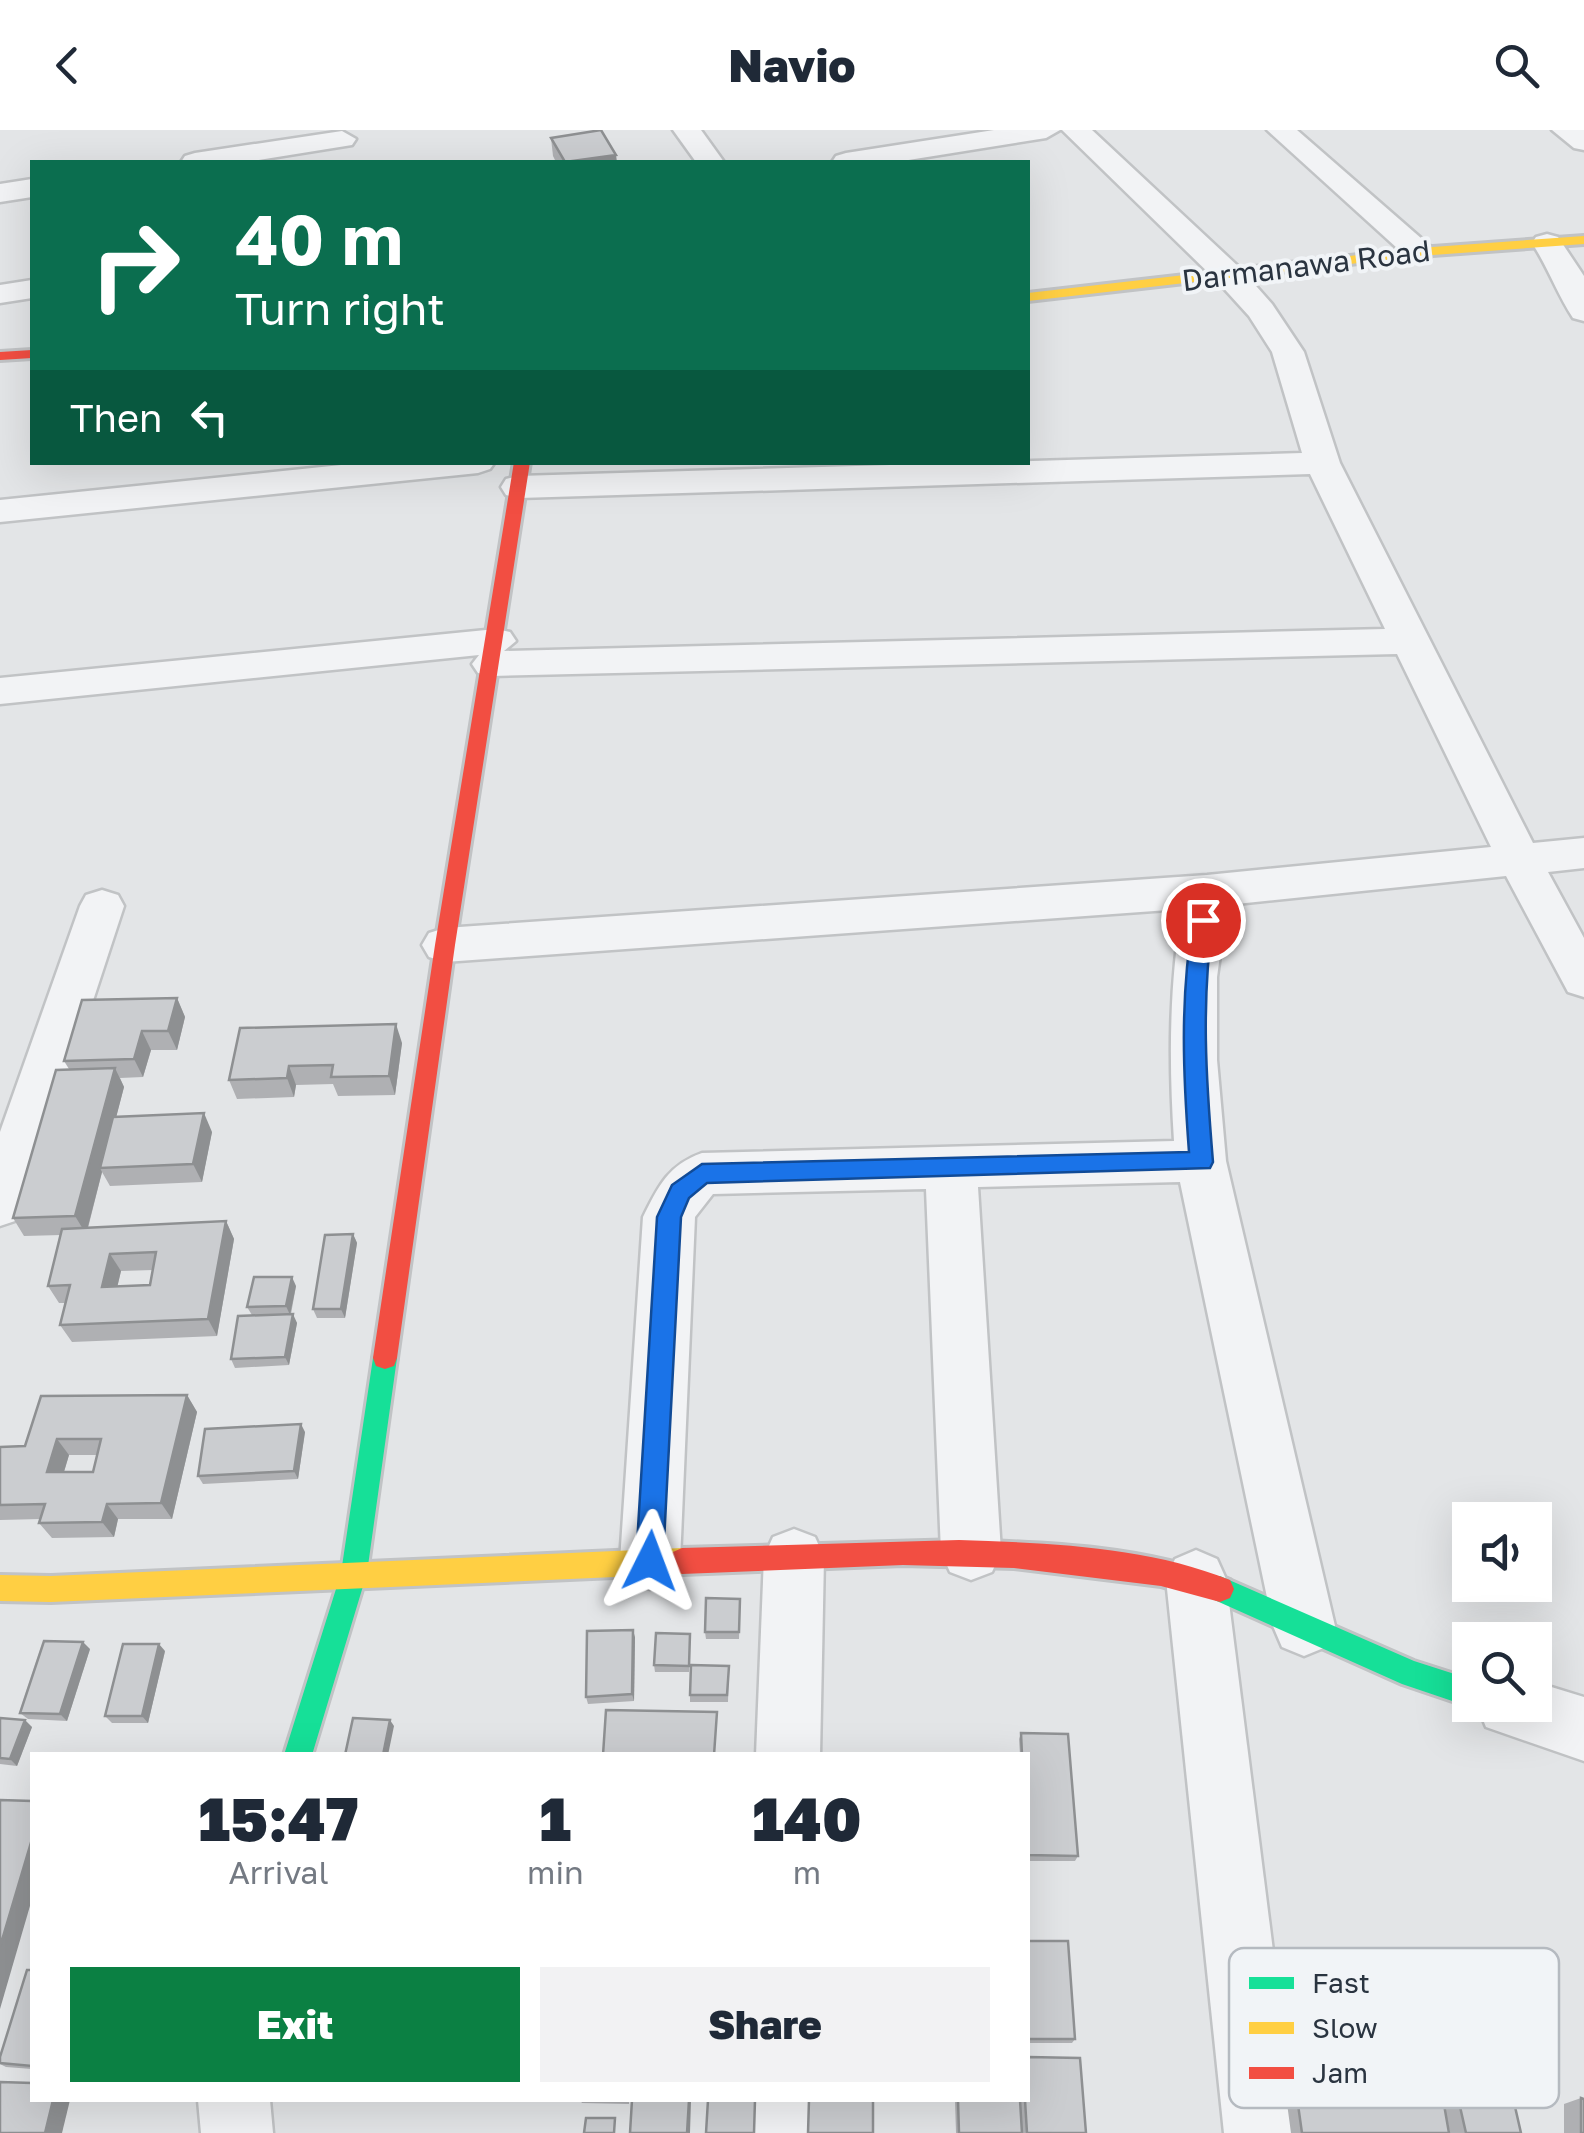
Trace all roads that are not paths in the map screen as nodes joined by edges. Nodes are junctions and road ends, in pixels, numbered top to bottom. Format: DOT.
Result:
graph roads {
  1 [pos="687,130"];
  2 [pos="1046,130"];
  3 [pos="1076,130"];
  4 [pos="1281,130"];
  5 [pos="1566,130"];
  6 [pos="1584,142"];
  7 [pos="344,144"];
  8 [pos="212,160"];
  9 [pos="709,160"];
  10 [pos="858,160"];
  11 [pos="30,188"];
  12 [pos="0,194"];
  13 [pos="1584,240"];
  14 [pos="1547,242"];
  15 [pos="1419,252"];
  16 [pos="1230,276"];
  17 [pos="30,289"];
  18 [pos="0,294"];
  19 [pos="1030,297"];
  20 [pos="1584,312"];
  21 [pos="30,354"];
  22 [pos="0,356"];
  23 [pos="1322,462"];
  24 [pos="104,465"];
  25 [pos="449,465"];
  26 [pos="520,475"];
  27 [pos="99,501"];
  28 [pos="0,511"];
  29 [pos="1411,641"];
  30 [pos="494,652"];
  31 [pos="0,691"];
  32 [pos="1584,853"];
  33 [pos="1520,860"];
  34 [pos="1208,891"];
  35 [pos="102,906"];
  36 [pos="445,945"];
  37 [pos="1584,980"];
  38 [pos="1202,1162"];
  39 [pos="950,1168"];
  40 [pos="0,1206"];
  41 [pos="972,1552"];
  42 [pos="794,1557"];
  43 [pos="650,1561"];
  44 [pos="354,1573"];
  45 [pos="1196,1579"];
  46 [pos="0,1588"];
  47 [pos="1304,1626"];
  48 [pos="1452,1687"];
  49 [pos="1552,1719"];
  50 [pos="1584,1729"];
  51 [pos="299,1752"];
  52 [pos="788,1752"];
  53 [pos="1239,1948"];
  54 [pos="234,2102"];
  55 [pos="777,2102"];
  56 [pos="1257,2108"];
  57 [pos="237,2133"];
  58 [pos="776,2133"];
  59 [pos="1260,2133"];
  1 -- 9 [label="street"];
  2 -- 10 [label="street"];
  3 -- 16 [label="street"];
  4 -- 15 [label="street"];
  5 -- 6 [label="street"];
  7 -- 8 [label="street"];
  11 -- 12 [label="street"];
  13 -- 14 [label="street, Darmanawa Road"];
  14 -- 15 [label="street, Darmanawa Road"];
  14 -- 20 [label="street"];
  15 -- 16 [label="street, Darmanawa Road"];
  16 -- 19 [label="street, Darmanawa Road"];
  16 -- 23 [label="street"];
  17 -- 18 [label="street"];
  21 -- 22 [label="street"];
  23 -- 26 [label="street"];
  23 -- 29 [label="street"];
  24 -- 27 [label="street"];
  25 -- 27 [label="street"];
  26 -- 30 [label="street"];
  27 -- 28 [label="street"];
  29 -- 30 [label="street"];
  29 -- 33 [label="street"];
  30 -- 31 [label="street"];
  30 -- 36 [label="street"];
  32 -- 33 [label="street"];
  33 -- 34 [label="street"];
  33 -- 37 [label="street"];
  34 -- 36 [label="street"];
  34 -- 38 [label="street"];
  35 -- 40 [label="street"];
  36 -- 44 [label="street"];
  38 -- 39 [label="street"];
  38 -- 47 [label="street"];
  39 -- 41 [label="street"];
  39 -- 43 [label="street"];
  41 -- 42 [label="street"];
  41 -- 45 [label="street"];
  42 -- 43 [label="street"];
  42 -- 52 [label="street"];
  43 -- 44 [label="street"];
  44 -- 46 [label="street"];
  44 -- 51 [label="street"];
  45 -- 47 [label="street"];
  45 -- 53 [label="street"];
  47 -- 48 [label="street"];
  49 -- 50 [label="street"];
  54 -- 57 [label="street"];
  55 -- 58 [label="street"];
  56 -- 59 [label="street"];
}
